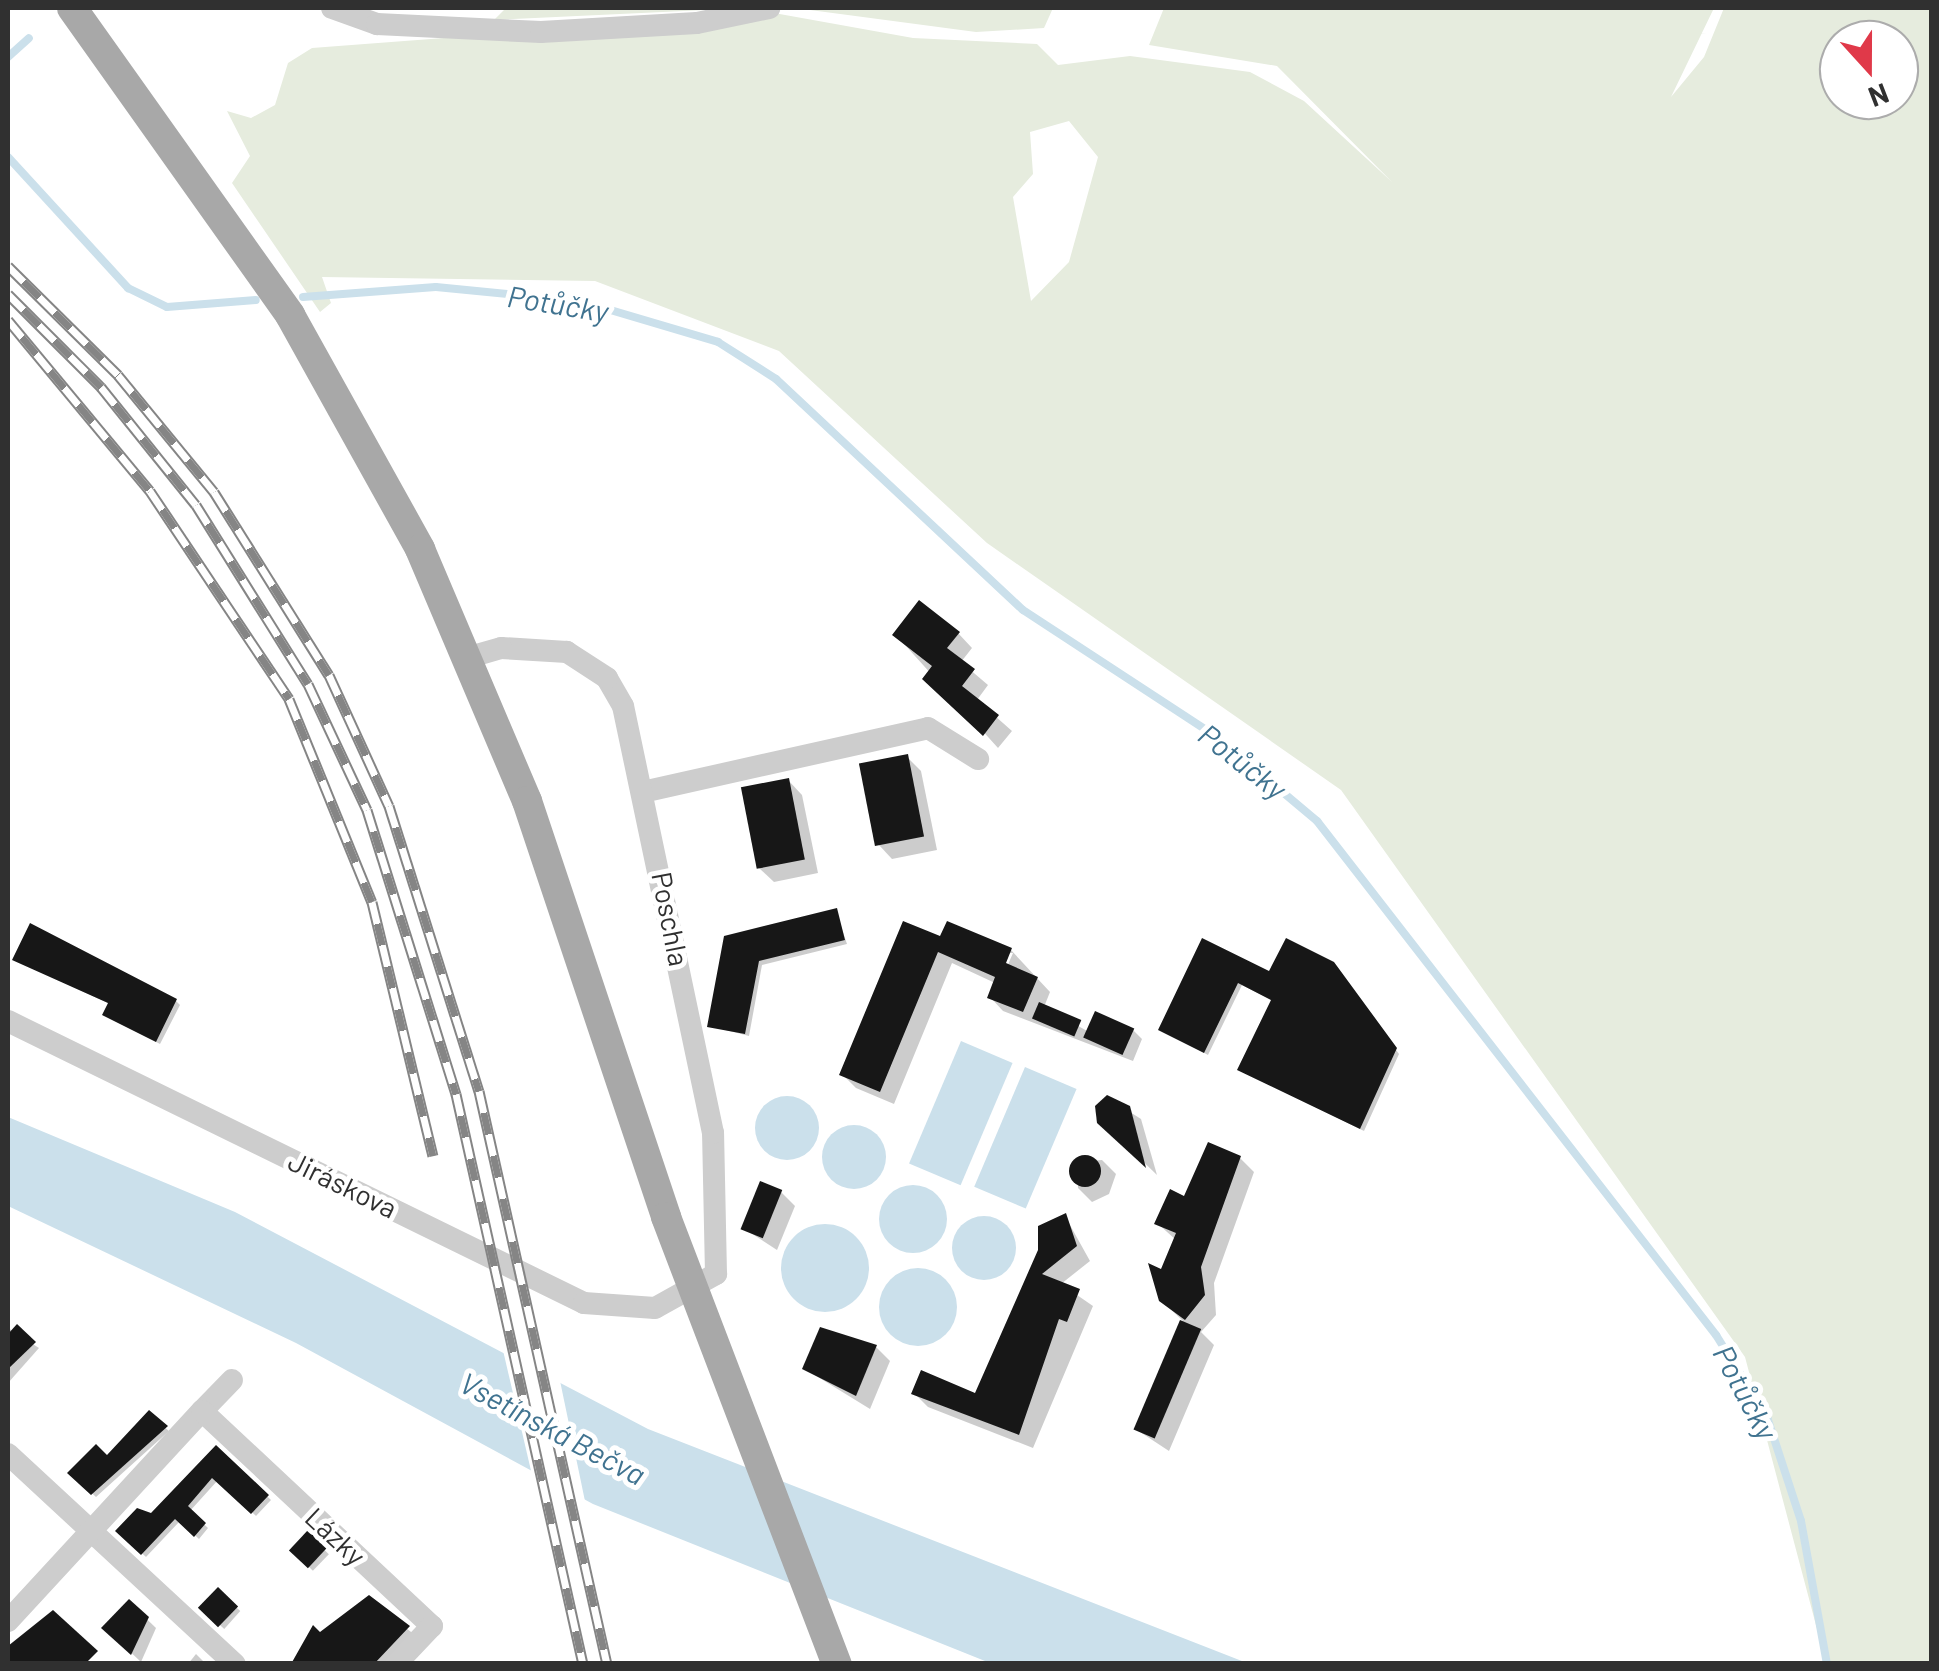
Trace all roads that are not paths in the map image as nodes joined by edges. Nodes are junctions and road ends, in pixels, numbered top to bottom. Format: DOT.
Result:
graph roads {
  1 [pos="72,8"];
  2 [pos="332,8"];
  3 [pos="769,8"];
  4 [pos="470,657"];
  5 [pos="978,760"];
  6 [pos="647,791"];
  7 [pos="8,1021"];
  8 [pos="686,1296"];
  9 [pos="232,1380"];
  10 [pos="202,1411"];
  11 [pos="8,1454"];
  12 [pos="88,1532"];
  13 [pos="8,1621"];
  14 [pos="235,1664"];
  15 [pos="396,1664"];
  16 [pos="837,1664"];
  1 -- 4 [label="main road"];
  2 -- 3 [label="street"];
  4 -- 6 [label="street, Poschla"];
  4 -- 16 [label="main road, bridge"];
  5 -- 6 [label="street"];
  6 -- 8 [label="street, Poschla"];
  7 -- 8 [label="street, Jiráskova"];
  9 -- 10 [label="street"];
  10 -- 12 [label="street"];
  10 -- 15 [label="street, Lázky"];
  11 -- 12 [label="street"];
  12 -- 13 [label="street"];
  12 -- 14 [label="street"];
}
